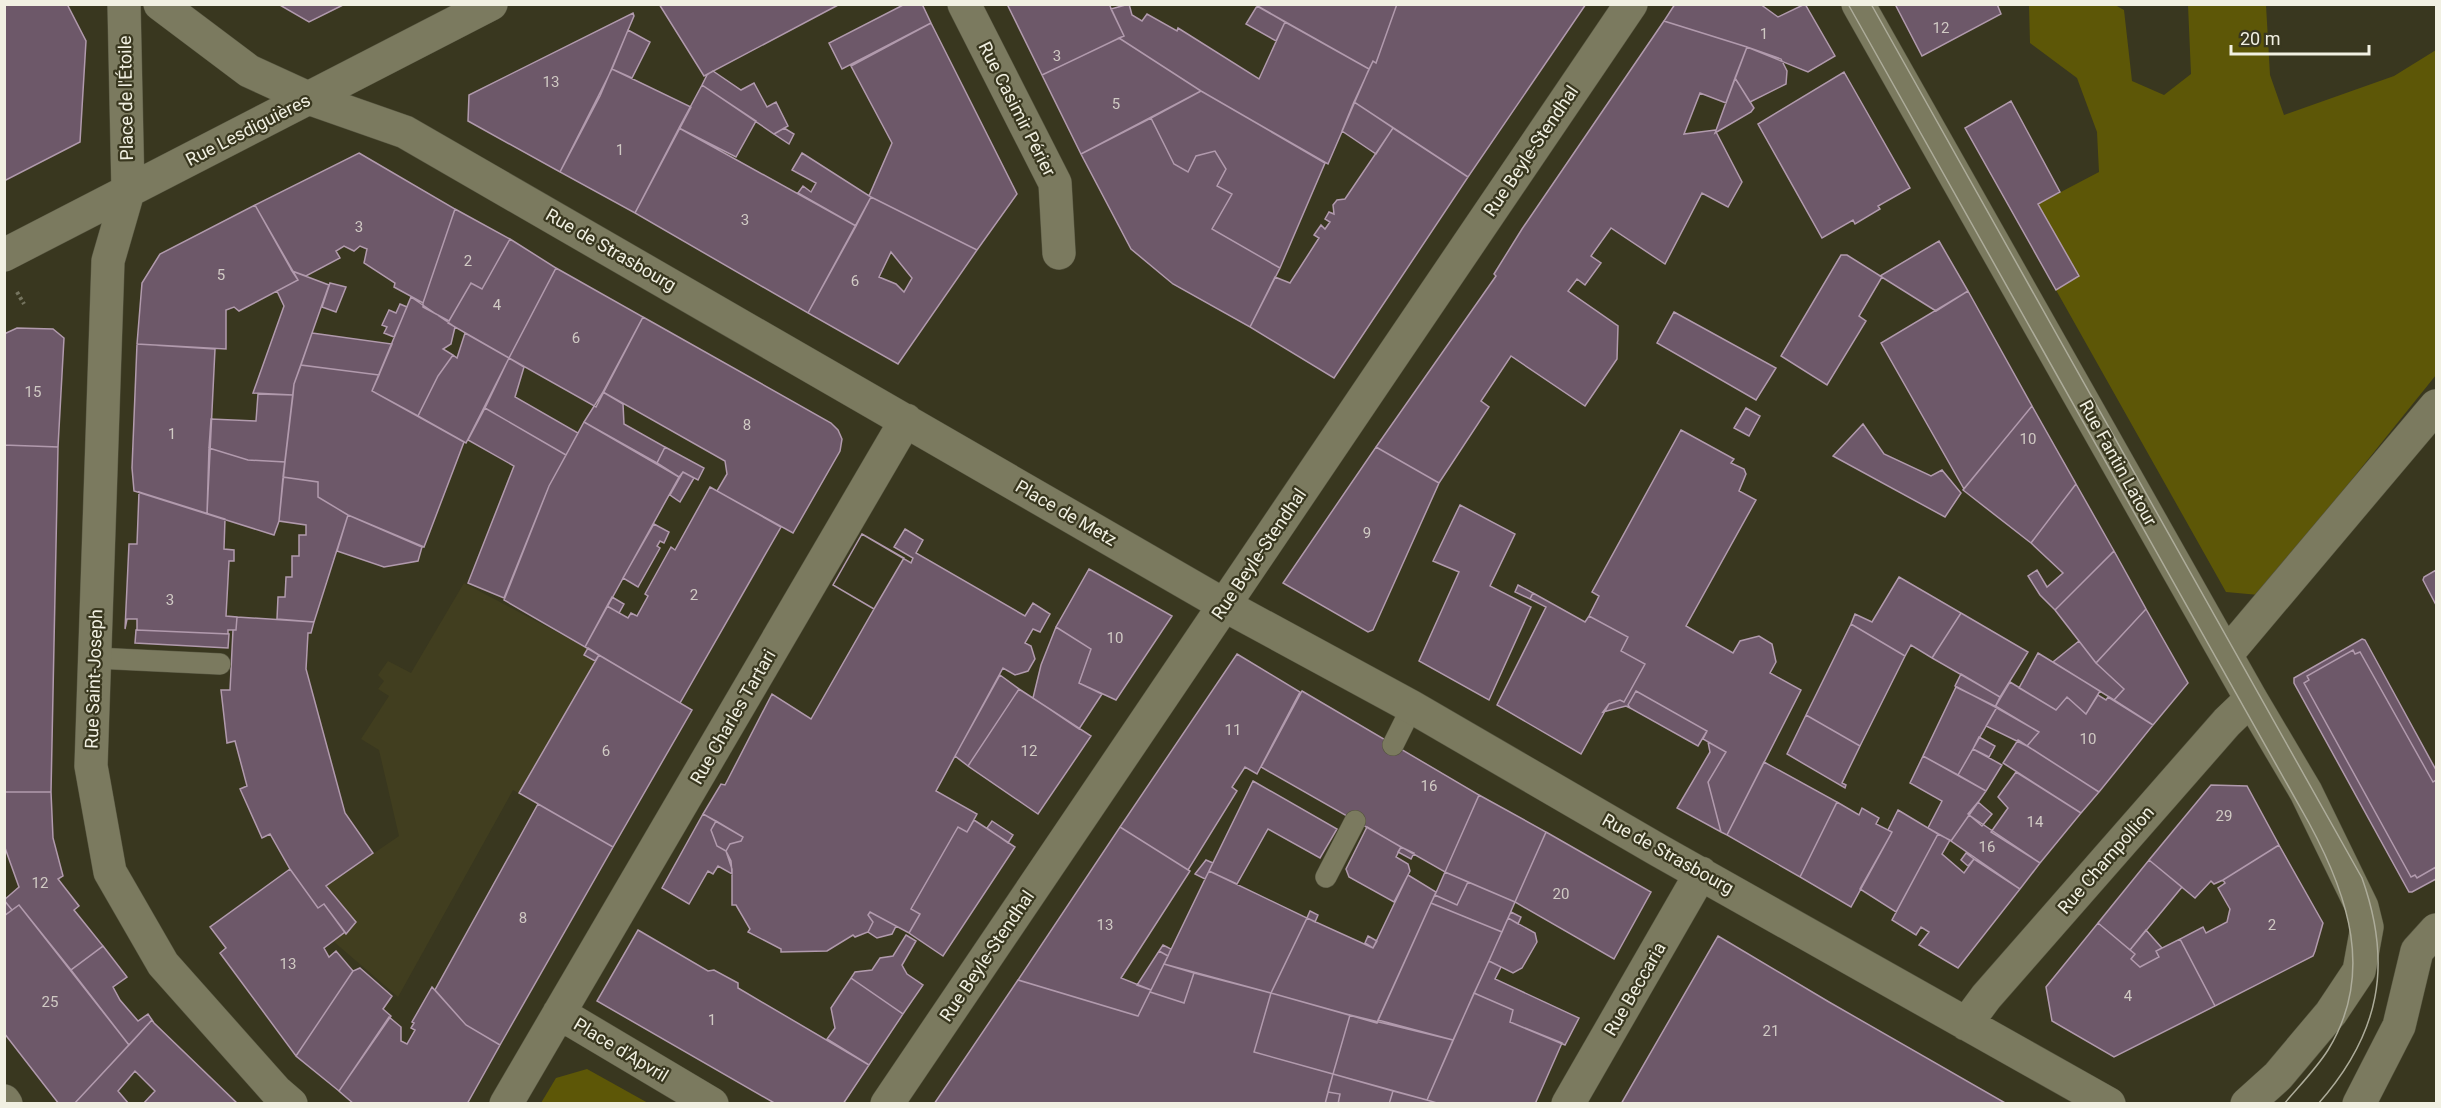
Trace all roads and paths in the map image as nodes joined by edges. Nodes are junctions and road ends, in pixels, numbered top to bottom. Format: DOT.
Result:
graph roads {
  1 [pos="124,4"];
  2 [pos="160,4"];
  3 [pos="492,4"];
  4 [pos="964,4"];
  5 [pos="1632,4"];
  6 [pos="1858,4"];
  7 [pos="308,99"];
  8 [pos="128,192"];
  9 [pos="1059,253"];
  10 [pos="4,255"];
  11 [pos="2436,406"];
  12 [pos="906,420"];
  13 [pos="1226,606"];
  14 [pos="2226,655"];
  15 [pos="95,658"];
  16 [pos="220,664"];
  17 [pos="2251,699"];
  18 [pos="1412,707"];
  19 [pos="1393,745"];
  20 [pos="1355,820"];
  21 [pos="1701,873"];
  22 [pos="1326,877"];
  23 [pos="2436,930"];
  24 [pos="559,1012"];
  25 [pos="1966,1024"];
  26 [pos="291,1104"];
  27 [pos="506,1104"];
  28 [pos="712,1104"];
  29 [pos="888,1104"];
  30 [pos="1568,1104"];
  31 [pos="2109,1104"];
  32 [pos="2247,1104"];
  33 [pos="2359,1104"];
  1 -- 8 [label="street, Place de l'Étoile"];
  2 -- 7 [label="street"];
  3 -- 7 [label="street, Rue Lesdiguières"];
  4 -- 9 [label="street, Rue Casimir Périer"];
  5 -- 13 [label="street, Rue Beyle-Stendhal"];
  6 -- 14 [label="street, Rue Fantin Latour"];
  7 -- 8 [label="street, Rue Lesdiguières"];
  7 -- 12 [label="street, Rue de Strasbourg"];
  8 -- 10 [label="street, Rue Lesdiguières"];
  8 -- 15 [label="street, Rue Saint-Joseph"];
  11 -- 14 [label="street"];
  12 -- 13 [label="street, Place de Metz"];
  12 -- 24 [label="street, Rue Charles Tartari"];
  13 -- 18 [label="street, Rue de Strasbourg"];
  13 -- 29 [label="street, Rue Beyle-Stendhal"];
  14 -- 17 [label="street, Rue Fantin Latour"];
  15 -- 16 [label="lane"];
  15 -- 26 [label="street, Rue Saint-Joseph"];
  17 -- 25 [label="street, Rue Champollion"];
  17 -- 32 [label="street, Rue Fantin Latour"];
  18 -- 19 [label="lane"];
  18 -- 21 [label="street, Rue de Strasbourg"];
  20 -- 22 [label="lane"];
  21 -- 25 [label="street, Rue de Strasbourg"];
  21 -- 30 [label="street, Rue Beccaria"];
  23 -- 33 [label="street"];
  24 -- 27 [label="street, Place d'Apvril"];
  24 -- 28 [label="street, Place d'Apvril"];
  25 -- 31 [label="street, Rue de Strasbourg"];
}
